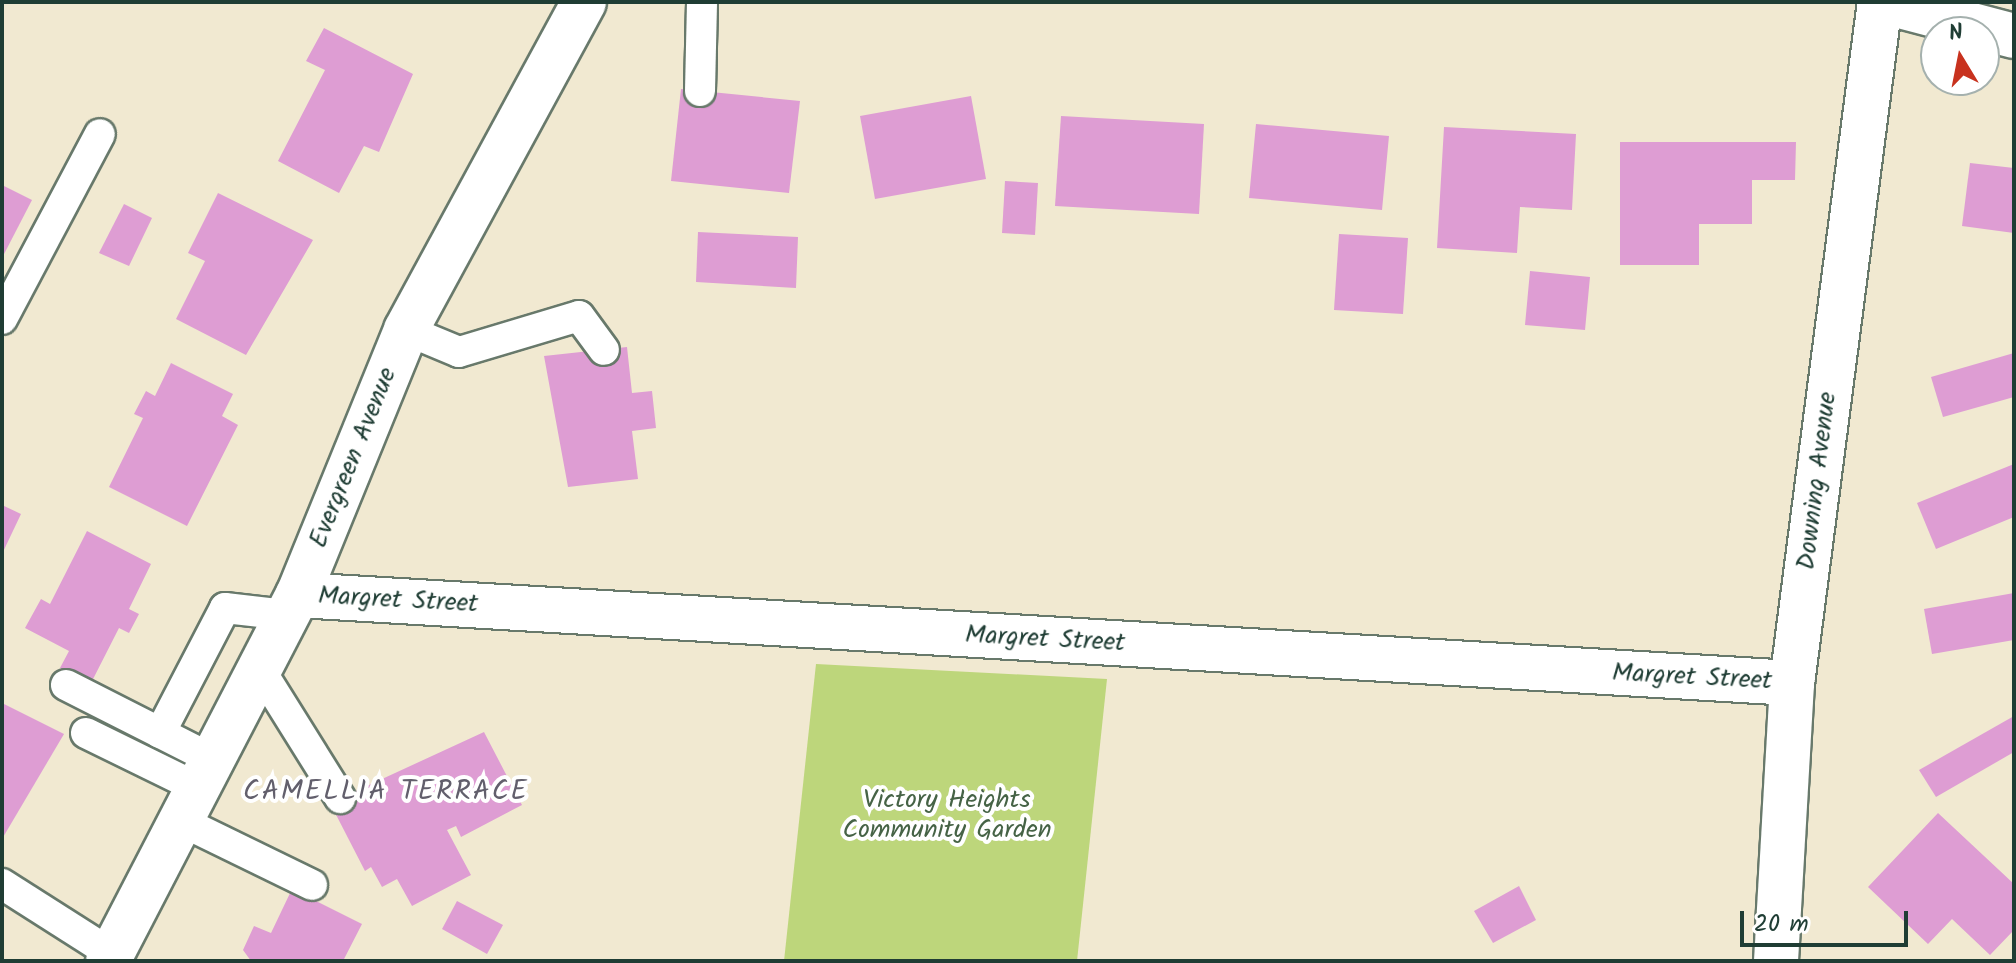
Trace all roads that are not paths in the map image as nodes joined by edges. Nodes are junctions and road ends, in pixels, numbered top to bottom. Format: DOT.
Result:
graph roads {
  1 [pos="584,2"];
  2 [pos="702,2"];
  3 [pos="1882,2"];
  4 [pos="2014,36"];
  5 [pos="700,91"];
  6 [pos="100,134"];
  7 [pos="2,319"];
  8 [pos="406,330"];
  9 [pos="604,350"];
  10 [pos="292,605"];
  11 [pos="257,665"];
  12 [pos="1792,683"];
  13 [pos="66,685"];
  14 [pos="86,733"];
  15 [pos="160,733"];
  16 [pos="195,788"];
  17 [pos="340,798"];
  18 [pos="2,884"];
  19 [pos="312,885"];
  20 [pos="110,957"];
  21 [pos="1776,961"];
  1 -- 8 [label="street, Evergreen Avenue"];
  2 -- 5 [label="lane"];
  3 -- 4 [label="street"];
  3 -- 12 [label="street, Downing Avenue"];
  6 -- 7 [label="lane"];
  8 -- 9 [label="lane"];
  8 -- 10 [label="street, Evergreen Avenue"];
  10 -- 11 [label="street, Evergreen Avenue"];
  10 -- 12 [label="street, Margret Street"];
  10 -- 15 [label="lane"];
  11 -- 16 [label="street, Evergreen Avenue"];
  11 -- 17 [label="lane"];
  12 -- 21 [label="street, Downing Avenue"];
  13 -- 15 [label="lane"];
  14 -- 16 [label="lane"];
  15 -- 16 [label="lane"];
  16 -- 19 [label="lane"];
  16 -- 20 [label="street, Evergreen Avenue"];
  18 -- 20 [label="lane"];
}
